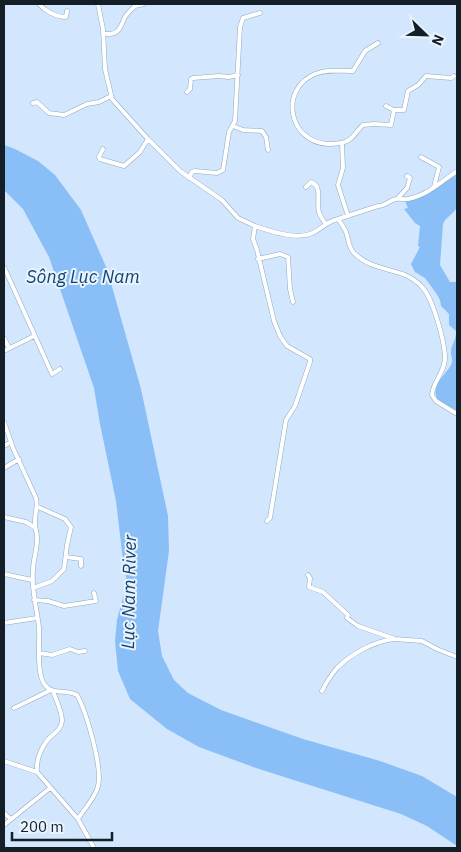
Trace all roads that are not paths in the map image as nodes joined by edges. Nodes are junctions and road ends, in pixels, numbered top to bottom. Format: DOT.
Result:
graph roads {
  1 [pos="39,4"];
  2 [pos="98,4"];
  3 [pos="144,4"];
  4 [pos="67,12"];
  5 [pos="260,13"];
  6 [pos="104,33"];
  7 [pos="378,43"];
  8 [pos="238,75"];
  9 [pos="454,76"];
  10 [pos="187,92"];
  11 [pos="111,96"];
  12 [pos="33,103"];
  13 [pos="386,106"];
  14 [pos="394,110"];
  15 [pos="233,126"];
  16 [pos="148,139"];
  17 [pos="342,143"];
  18 [pos="103,149"];
  19 [pos="268,150"];
  20 [pos="421,157"];
  21 [pos="457,171"];
  22 [pos="407,176"];
  23 [pos="189,178"];
  24 [pos="306,187"];
  25 [pos="434,187"];
  26 [pos="398,198"];
  27 [pos="348,216"];
  28 [pos="338,219"];
  29 [pos="325,223"];
  30 [pos="255,226"];
  31 [pos="258,259"];
  32 [pos="4,267"];
  33 [pos="293,302"];
  34 [pos="34,336"];
  35 [pos="4,338"];
  36 [pos="9,348"];
  37 [pos="4,351"];
  38 [pos="60,370"];
  39 [pos="457,414"];
  40 [pos="4,422"];
  41 [pos="11,442"];
  42 [pos="4,446"];
  43 [pos="19,459"];
  44 [pos="4,468"];
  45 [pos="38,507"];
  46 [pos="4,517"];
  47 [pos="267,521"];
  48 [pos="34,527"];
  49 [pos="66,557"];
  50 [pos="81,566"];
  51 [pos="4,574"];
  52 [pos="308,575"];
  53 [pos="32,580"];
  54 [pos="33,588"];
  55 [pos="94,593"];
  56 [pos="34,600"];
  57 [pos="37,618"];
  58 [pos="4,623"];
  59 [pos="395,639"];
  60 [pos="39,652"];
  61 [pos="86,652"];
  62 [pos="457,657"];
  63 [pos="52,690"];
  64 [pos="322,691"];
  65 [pos="14,708"];
  66 [pos="4,761"];
  67 [pos="37,772"];
  68 [pos="50,788"];
  69 [pos="4,813"];
  70 [pos="78,819"];
  71 [pos="11,820"];
  72 [pos="4,825"];
  73 [pos="94,848"];
  1 -- 4 [label="street"];
  2 -- 6 [label="street"];
  3 -- 6 [label="street"];
  5 -- 8 [label="street"];
  6 -- 11 [label="street"];
  7 -- 17 [label="street"];
  8 -- 10 [label="street"];
  8 -- 15 [label="street"];
  9 -- 14 [label="street"];
  11 -- 12 [label="street"];
  11 -- 16 [label="street"];
  13 -- 14 [label="street"];
  14 -- 17 [label="street"];
  15 -- 19 [label="street"];
  15 -- 23 [label="street"];
  16 -- 18 [label="street"];
  16 -- 23 [label="street"];
  17 -- 27 [label="street"];
  20 -- 25 [label="street"];
  21 -- 25 [label="street"];
  22 -- 26 [label="street"];
  23 -- 30 [label="street"];
  24 -- 29 [label="street"];
  25 -- 26 [label="street"];
  26 -- 27 [label="street"];
  27 -- 28 [label="street"];
  28 -- 29 [label="street"];
  28 -- 39 [label="street"];
  29 -- 30 [label="street"];
  30 -- 31 [label="street"];
  31 -- 33 [label="street"];
  31 -- 47 [label="street"];
  32 -- 34 [label="street"];
  34 -- 36 [label="street"];
  34 -- 38 [label="street"];
  35 -- 36 [label="street"];
  36 -- 37 [label="street"];
  40 -- 41 [label="street"];
  41 -- 42 [label="street"];
  41 -- 43 [label="street"];
  43 -- 44 [label="street"];
  43 -- 45 [label="street"];
  45 -- 48 [label="street"];
  45 -- 49 [label="street"];
  46 -- 48 [label="street"];
  48 -- 53 [label="street"];
  49 -- 50 [label="street"];
  49 -- 54 [label="street"];
  51 -- 53 [label="street"];
  52 -- 59 [label="street"];
  53 -- 54 [label="street"];
  54 -- 56 [label="street"];
  55 -- 56 [label="street"];
  56 -- 57 [label="street"];
  57 -- 58 [label="street"];
  57 -- 60 [label="street"];
  59 -- 62 [label="street"];
  59 -- 64 [label="street"];
  60 -- 61 [label="street"];
  60 -- 63 [label="street"];
  63 -- 65 [label="street"];
  63 -- 67 [label="street"];
  63 -- 70 [label="street"];
  66 -- 67 [label="street"];
  67 -- 68 [label="street"];
  68 -- 70 [label="street"];
  68 -- 71 [label="street"];
  69 -- 71 [label="street"];
  70 -- 73 [label="street"];
  71 -- 72 [label="street"];
}
